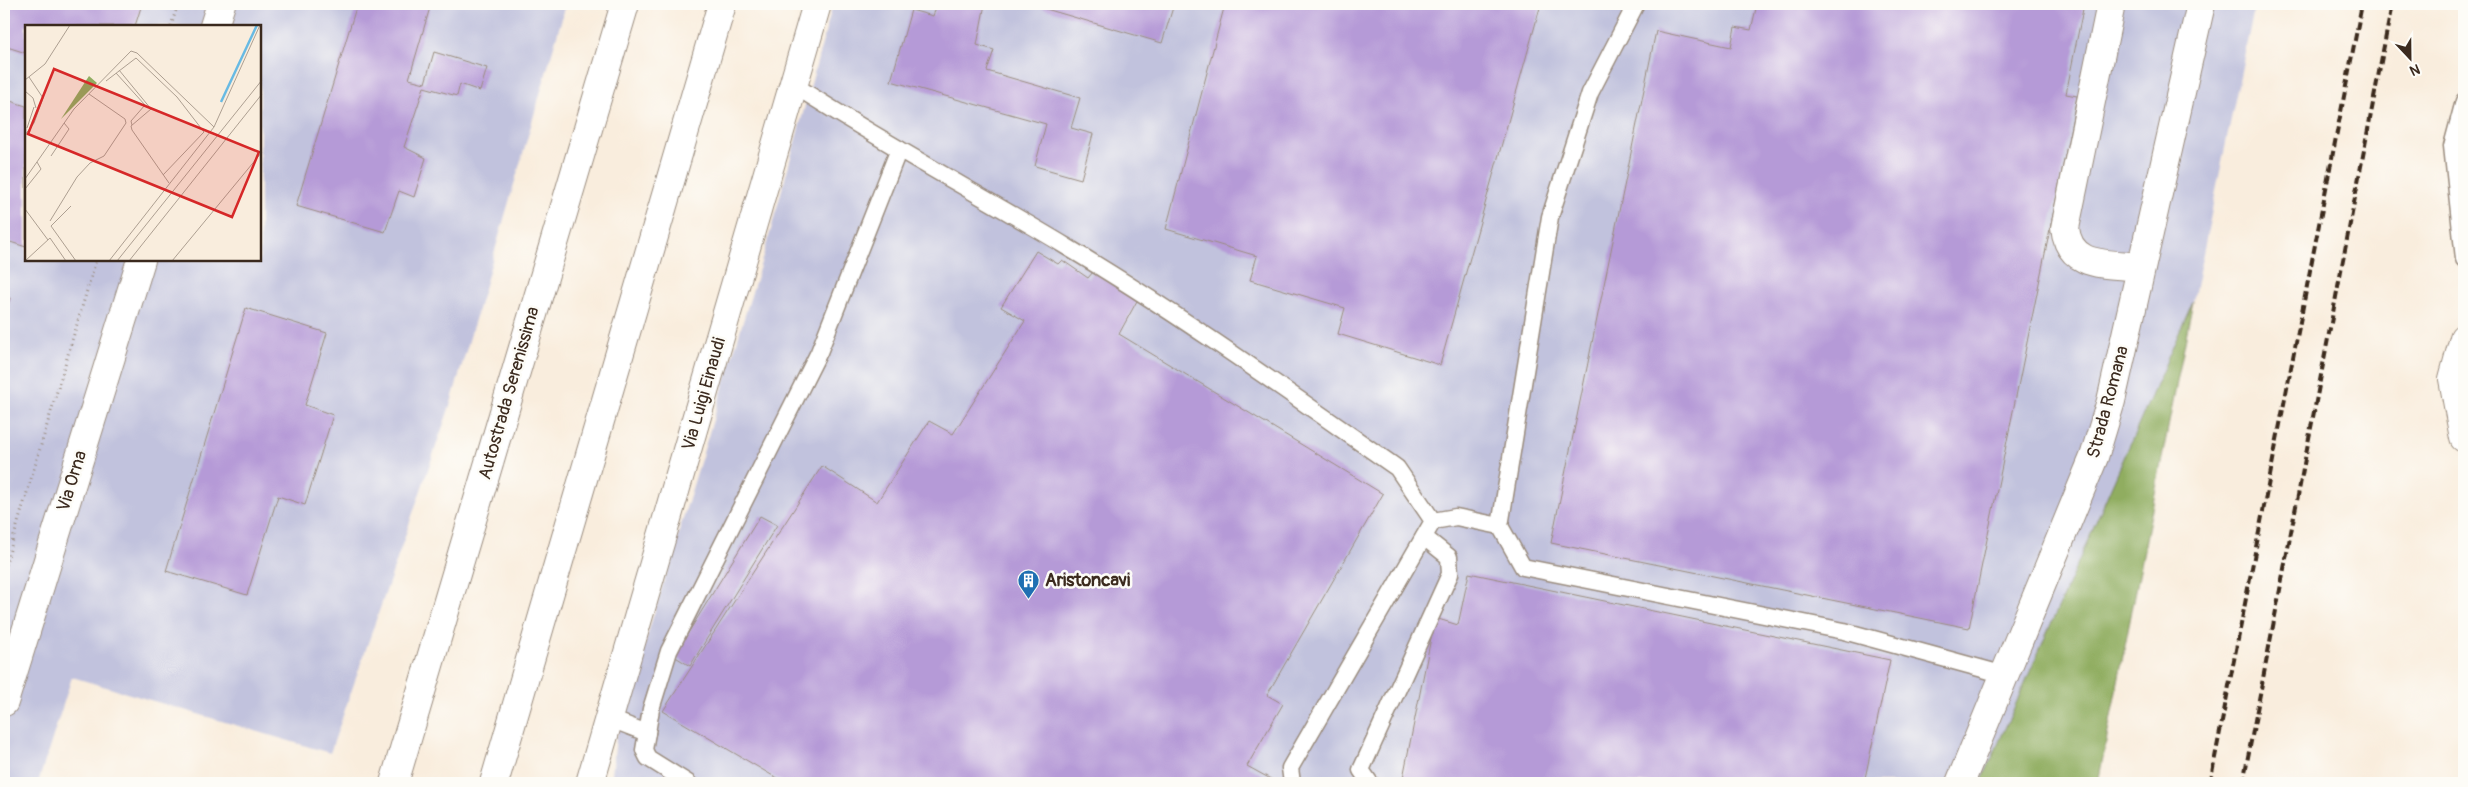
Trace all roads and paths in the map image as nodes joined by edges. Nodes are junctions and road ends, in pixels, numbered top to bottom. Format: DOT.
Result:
graph roads {
  1 [pos="178,4"];
  2 [pos="220,4"];
  3 [pos="625,4"];
  4 [pos="722,4"];
  5 [pos="817,4"];
  6 [pos="1636,4"];
  7 [pos="2110,4"];
  8 [pos="2201,4"];
  9 [pos="171,25"];
  10 [pos="214,25"];
  11 [pos="794,85"];
  12 [pos="2464,101"];
  13 [pos="899,149"];
  14 [pos="2464,259"];
  15 [pos="96,261"];
  16 [pos="141,261"];
  17 [pos="2141,267"];
  18 [pos="2464,338"];
  19 [pos="2464,438"];
  20 [pos="1433,521"];
  21 [pos="1500,526"];
  22 [pos="1424,537"];
  23 [pos="4,570"];
  24 [pos="2005,675"];
  25 [pos="4,702"];
  26 [pos="608,718"];
  27 [pos="647,733"];
  28 [pos="394,783"];
  29 [pos="494,783"];
  30 [pos="590,783"];
  31 [pos="688,783"];
  32 [pos="1292,783"];
  33 [pos="1370,783"];
  34 [pos="1960,783"];
  1 -- 9 [label="path"];
  2 -- 10 [label="main road"];
  3 -- 28 [label="main road, Autostrada Serenissima"];
  4 -- 29 [label="main road"];
  5 -- 11 [label="main road, Via Luigi Einaudi"];
  6 -- 21 [label="lane"];
  7 -- 17 [label="main road"];
  8 -- 17 [label="main road, Strada Romana"];
  11 -- 13 [label="lane"];
  11 -- 26 [label="main road, Via Luigi Einaudi"];
  12 -- 14 [label="lane"];
  13 -- 20 [label="lane"];
  13 -- 27 [label="lane"];
  15 -- 23 [label="path"];
  16 -- 25 [label="main road, Via Orna"];
  17 -- 24 [label="main road, Strada Romana"];
  18 -- 19 [label="main road"];
  20 -- 21 [label="lane"];
  20 -- 22 [label="lane"];
  21 -- 24 [label="lane"];
  22 -- 32 [label="lane"];
  22 -- 33 [label="lane"];
  24 -- 34 [label="main road, Strada Romana"];
  26 -- 27 [label="lane"];
  26 -- 30 [label="main road, Via Luigi Einaudi"];
  27 -- 31 [label="lane"];
}
